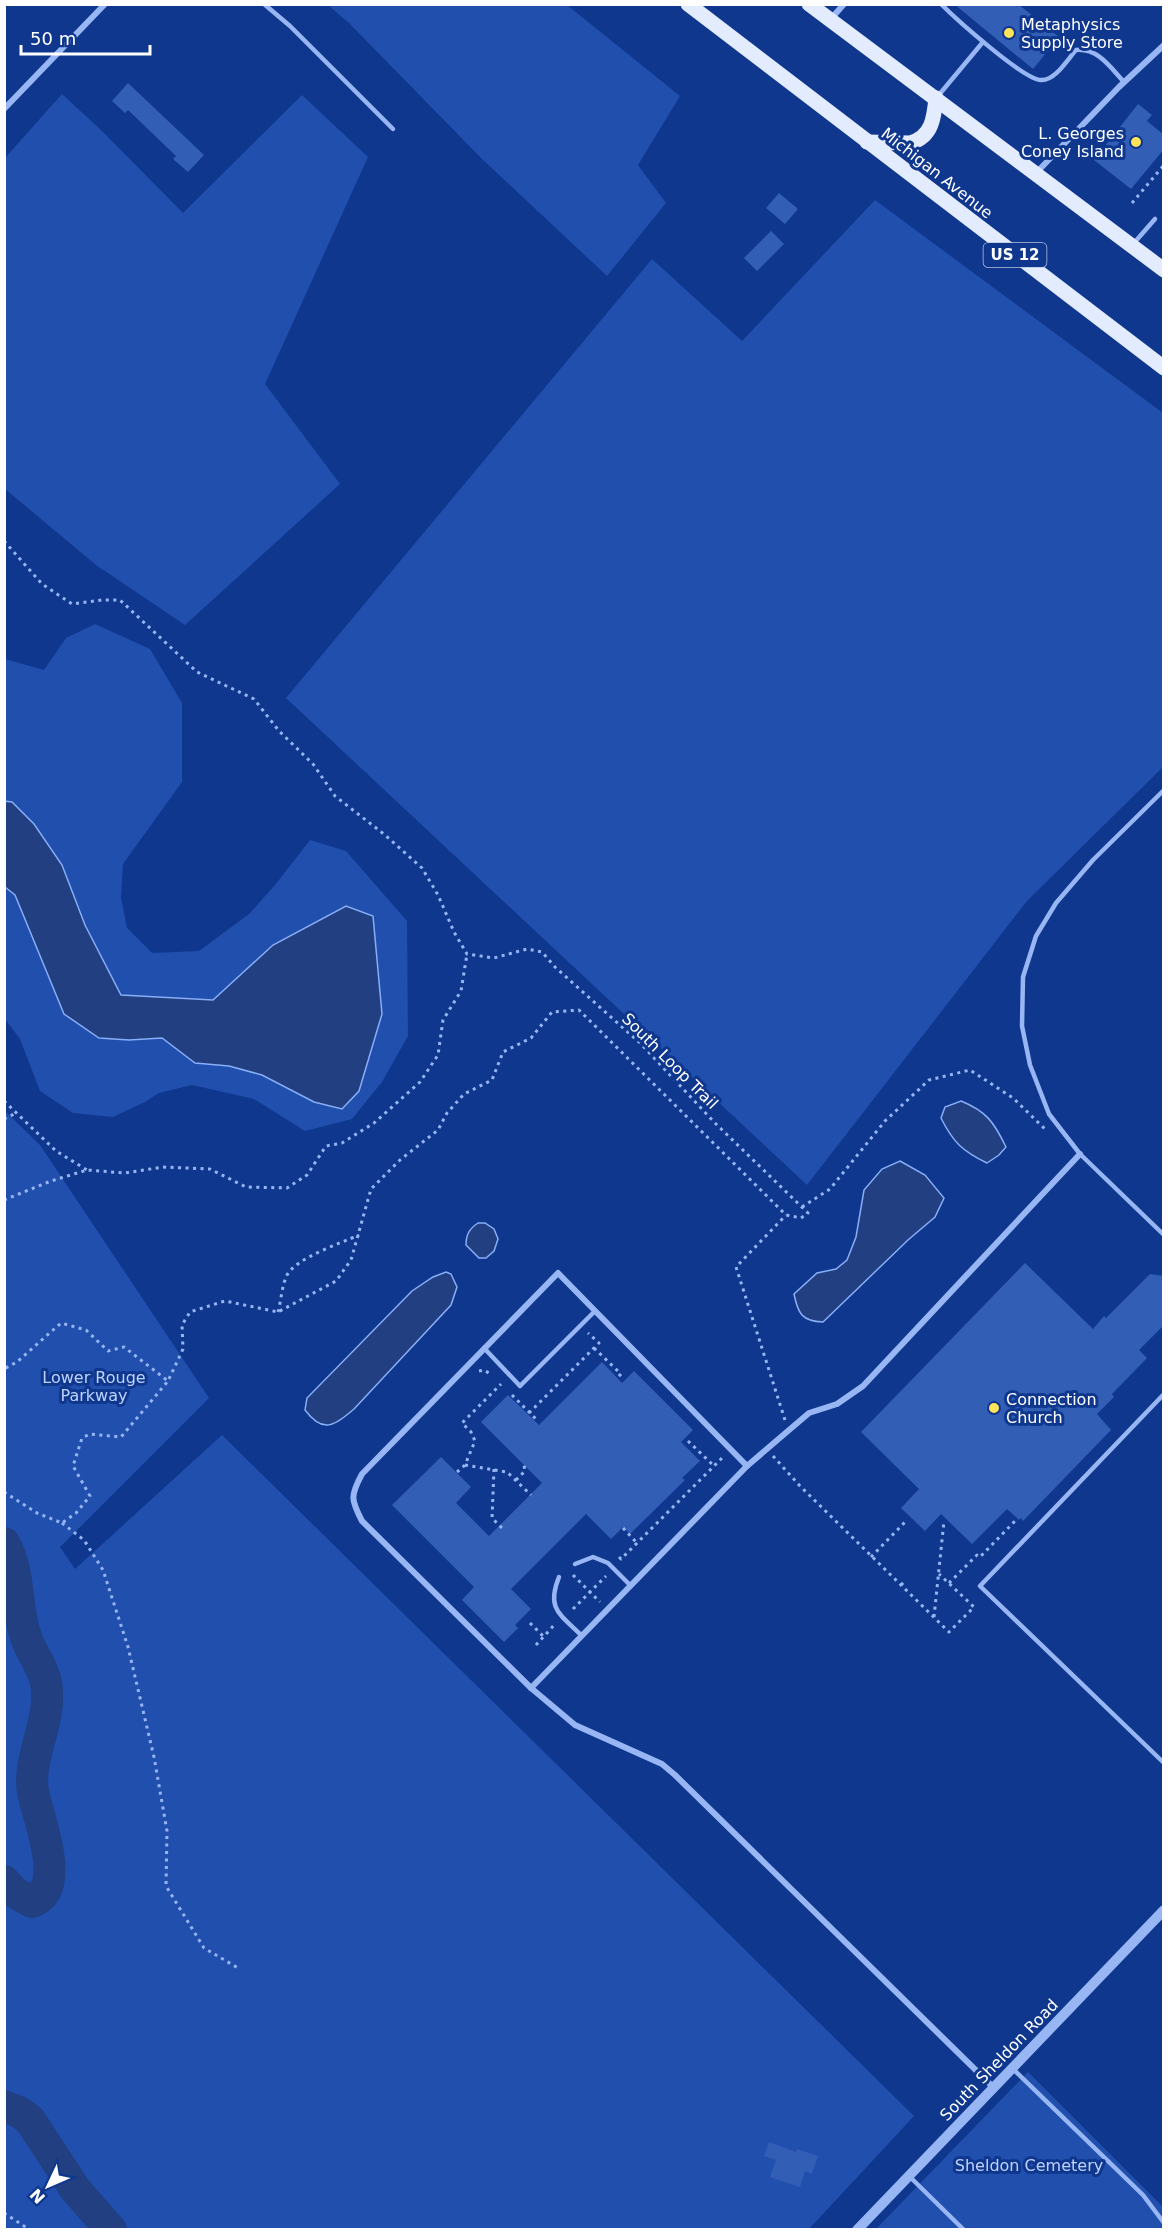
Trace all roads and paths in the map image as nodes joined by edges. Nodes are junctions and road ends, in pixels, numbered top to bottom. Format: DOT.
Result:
graph roads {
  1 [pos="105,4"];
  2 [pos="264,4"];
  3 [pos="688,4"];
  4 [pos="809,4"];
  5 [pos="844,4"];
  6 [pos="941,4"];
  7 [pos="830,20"];
  8 [pos="983,42"];
  9 [pos="1164,45"];
  10 [pos="1124,82"];
  11 [pos="936,98"];
  12 [pos="4,109"];
  13 [pos="393,129"];
  14 [pos="867,142"];
  15 [pos="1164,165"];
  16 [pos="1036,174"];
  17 [pos="1132,203"];
  18 [pos="1155,219"];
  19 [pos="1132,245"];
  20 [pos="1164,270"];
  21 [pos="1164,368"];
  22 [pos="4,541"];
  23 [pos="1164,790"];
  24 [pos="467,954"];
  25 [pos="4,1101"];
  26 [pos="17,1113"];
  27 [pos="4,1119"];
  28 [pos="1052,1136"];
  29 [pos="1080,1154"];
  30 [pos="87,1170"];
  31 [pos="4,1200"];
  32 [pos="802,1207"];
  33 [pos="786,1215"];
  34 [pos="358,1235"];
  35 [pos="1164,1235"];
  36 [pos="595,1311"];
  37 [pos="278,1312"];
  38 [pos="585,1329"];
  39 [pos="484,1348"];
  40 [pos="594,1348"];
  41 [pos="4,1369"];
  42 [pos="475,1373"];
  43 [pos="617,1378"];
  44 [pos="168,1381"];
  45 [pos="501,1384"];
  46 [pos="1164,1394"];
  47 [pos="529,1413"];
  48 [pos="538,1421"];
  49 [pos="788,1431"];
  50 [pos="688,1441"];
  51 [pos="767,1448"];
  52 [pos="721,1459"];
  53 [pos="465,1465"];
  54 [pos="524,1466"];
  55 [pos="714,1466"];
  56 [pos="747,1466"];
  57 [pos="494,1469"];
  58 [pos="457,1473"];
  59 [pos="516,1480"];
  60 [pos="4,1492"];
  61 [pos="531,1495"];
  62 [pos="907,1520"];
  63 [pos="944,1521"];
  64 [pos="1015,1521"];
  65 [pos="62,1523"];
  66 [pos="623,1528"];
  67 [pos="503,1529"];
  68 [pos="637,1543"];
  69 [pos="618,1556"];
  70 [pos="871,1557"];
  71 [pos="575,1564"];
  72 [pos="939,1574"];
  73 [pos="607,1575"];
  74 [pos="559,1577"];
  75 [pos="578,1580"];
  76 [pos="906,1580"];
  77 [pos="949,1583"];
  78 [pos="901,1585"];
  79 [pos="632,1586"];
  80 [pos="591,1593"];
  81 [pos="573,1609"];
  82 [pos="934,1617"];
  83 [pos="530,1623"];
  84 [pos="582,1636"];
  85 [pos="544,1637"];
  86 [pos="531,1688"];
  87 [pos="1164,1763"];
  88 [pos="1164,1910"];
  89 [pos="238,1968"];
  90 [pos="1012,2068"];
  91 [pos="993,2088"];
  92 [pos="909,2176"];
  93 [pos="4,2213"];
  94 [pos="1164,2223"];
  95 [pos="30,2229"];
  96 [pos="857,2229"];
  97 [pos="964,2229"];
  1 -- 12 [label="street"];
  2 -- 13 [label="lane"];
  3 -- 14 [label="main road, Michigan Avenue / US 12"];
  4 -- 7 [label="main road"];
  5 -- 7 [label="street"];
  6 -- 8 [label="lane"];
  7 -- 11 [label="main road"];
  8 -- 10 [label="lane"];
  8 -- 11 [label="lane"];
  9 -- 10 [label="street"];
  10 -- 16 [label="street"];
  11 -- 14 [label="main road"];
  11 -- 16 [label="main road"];
  14 -- 21 [label="main road, Michigan Avenue / US 12"];
  15 -- 17 [label="path"];
  16 -- 19 [label="main road"];
  18 -- 19 [label="lane"];
  19 -- 20 [label="main road"];
  22 -- 24 [label="path"];
  23 -- 29 [label="lane"];
  24 -- 30 [label="path"];
  24 -- 32 [label="path, South Loop Trail"];
  25 -- 26 [label="path"];
  26 -- 27 [label="path"];
  26 -- 30 [label="path"];
  28 -- 32 [label="path"];
  29 -- 35 [label="lane"];
  29 -- 49 [label="street"];
  30 -- 31 [label="path"];
  32 -- 33 [label="path"];
  33 -- 34 [label="path, South Loop Trail"];
  33 -- 49 [label="path"];
  34 -- 37 [label="path, South Loop Trail"];
  34 -- 37 [label="path"];
  36 -- 39 [label="street"];
  36 -- 39 [label="lane"];
  36 -- 56 [label="street"];
  37 -- 44 [label="path"];
  38 -- 40 [label="path"];
  39 -- 86 [label="street"];
  40 -- 43 [label="path"];
  40 -- 47 [label="path"];
  41 -- 44 [label="path"];
  42 -- 45 [label="path"];
  44 -- 65 [label="path"];
  45 -- 47 [label="path"];
  45 -- 53 [label="path"];
  46 -- 87 [label="lane"];
  47 -- 48 [label="path"];
  49 -- 51 [label="street"];
  50 -- 55 [label="path"];
  51 -- 56 [label="street"];
  51 -- 70 [label="path"];
  52 -- 55 [label="path"];
  53 -- 57 [label="path"];
  53 -- 58 [label="path"];
  54 -- 59 [label="path"];
  55 -- 68 [label="path"];
  56 -- 79 [label="street"];
  57 -- 59 [label="path"];
  57 -- 67 [label="path"];
  59 -- 61 [label="path"];
  60 -- 65 [label="path"];
  62 -- 70 [label="path"];
  63 -- 72 [label="path"];
  64 -- 77 [label="path"];
  65 -- 89 [label="path"];
  66 -- 68 [label="path"];
  68 -- 69 [label="path"];
  70 -- 78 [label="path"];
  71 -- 79 [label="lane"];
  72 -- 77 [label="path"];
  72 -- 82 [label="path"];
  73 -- 80 [label="path"];
  74 -- 84 [label="lane"];
  75 -- 80 [label="path"];
  76 -- 78 [label="path"];
  77 -- 82 [label="path"];
  78 -- 82 [label="path"];
  79 -- 84 [label="street"];
  80 -- 81 [label="path"];
  83 -- 85 [label="path"];
  84 -- 86 [label="street"];
  86 -- 91 [label="street"];
  88 -- 90 [label="street, South Sheldon Road"];
  90 -- 91 [label="street, South Sheldon Road"];
  90 -- 94 [label="lane"];
  91 -- 92 [label="street, South Sheldon Road"];
  92 -- 96 [label="street, South Sheldon Road"];
  92 -- 97 [label="lane"];
  93 -- 95 [label="path"];
}
